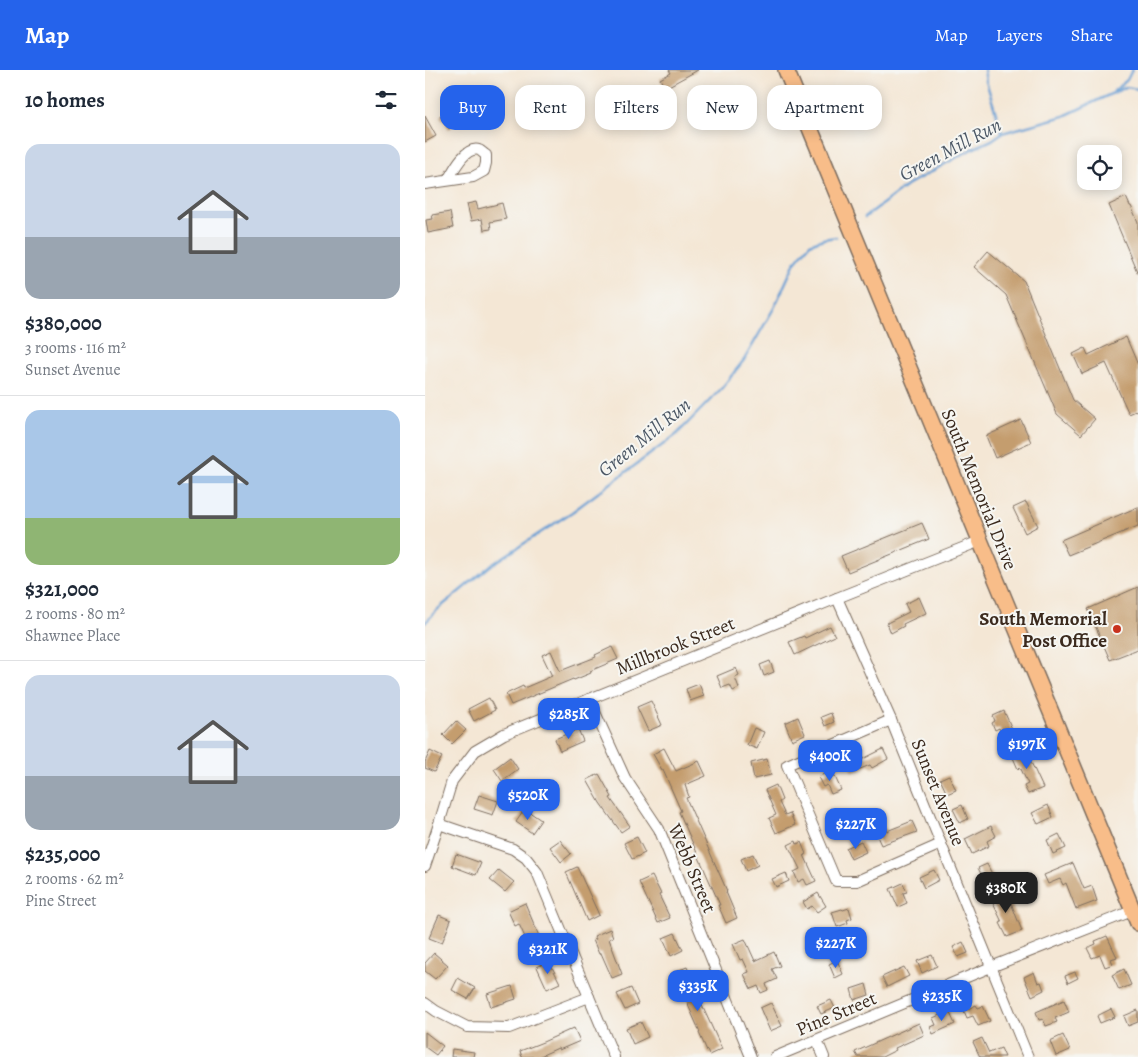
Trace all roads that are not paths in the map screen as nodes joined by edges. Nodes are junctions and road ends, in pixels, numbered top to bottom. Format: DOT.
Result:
graph roads {
  1 [pos="786,70"];
  2 [pos="448,180"];
  3 [pos="425,184"];
  4 [pos="980,541"];
  5 [pos="837,598"];
  6 [pos="589,699"];
  7 [pos="891,720"];
  8 [pos="439,824"];
  9 [pos="941,844"];
  10 [pos="425,866"];
  11 [pos="1135,917"];
  12 [pos="991,967"];
  13 [pos="589,997"];
  14 [pos="425,1003"];
  15 [pos="817,1040"];
  16 [pos="614,1057"];
  17 [pos="751,1057"];
  18 [pos="775,1057"];
  19 [pos="824,1057"];
  20 [pos="1029,1057"];
  1 -- 4 [label="main road, South Memorial Drive"];
  2 -- 3 [label="street"];
  4 -- 5 [label="street, Millbrook Street"];
  4 -- 11 [label="main road, South Memorial Drive"];
  5 -- 6 [label="street, Millbrook Street"];
  5 -- 7 [label="street, Sunset Avenue"];
  6 -- 8 [label="street, Millbrook Street"];
  6 -- 17 [label="street, Webb Street"];
  7 -- 9 [label="street, Sunset Avenue"];
  7 -- 9 [label="street"];
  8 -- 10 [label="street, Millbrook Street"];
  8 -- 13 [label="street"];
  9 -- 12 [label="street, Sunset Avenue"];
  11 -- 12 [label="street, Pine Street"];
  12 -- 15 [label="street, Pine Street"];
  12 -- 20 [label="street, Sunset Avenue"];
  13 -- 14 [label="street"];
  13 -- 16 [label="street"];
  15 -- 18 [label="street, Pine Street"];
  15 -- 19 [label="street"];
}
